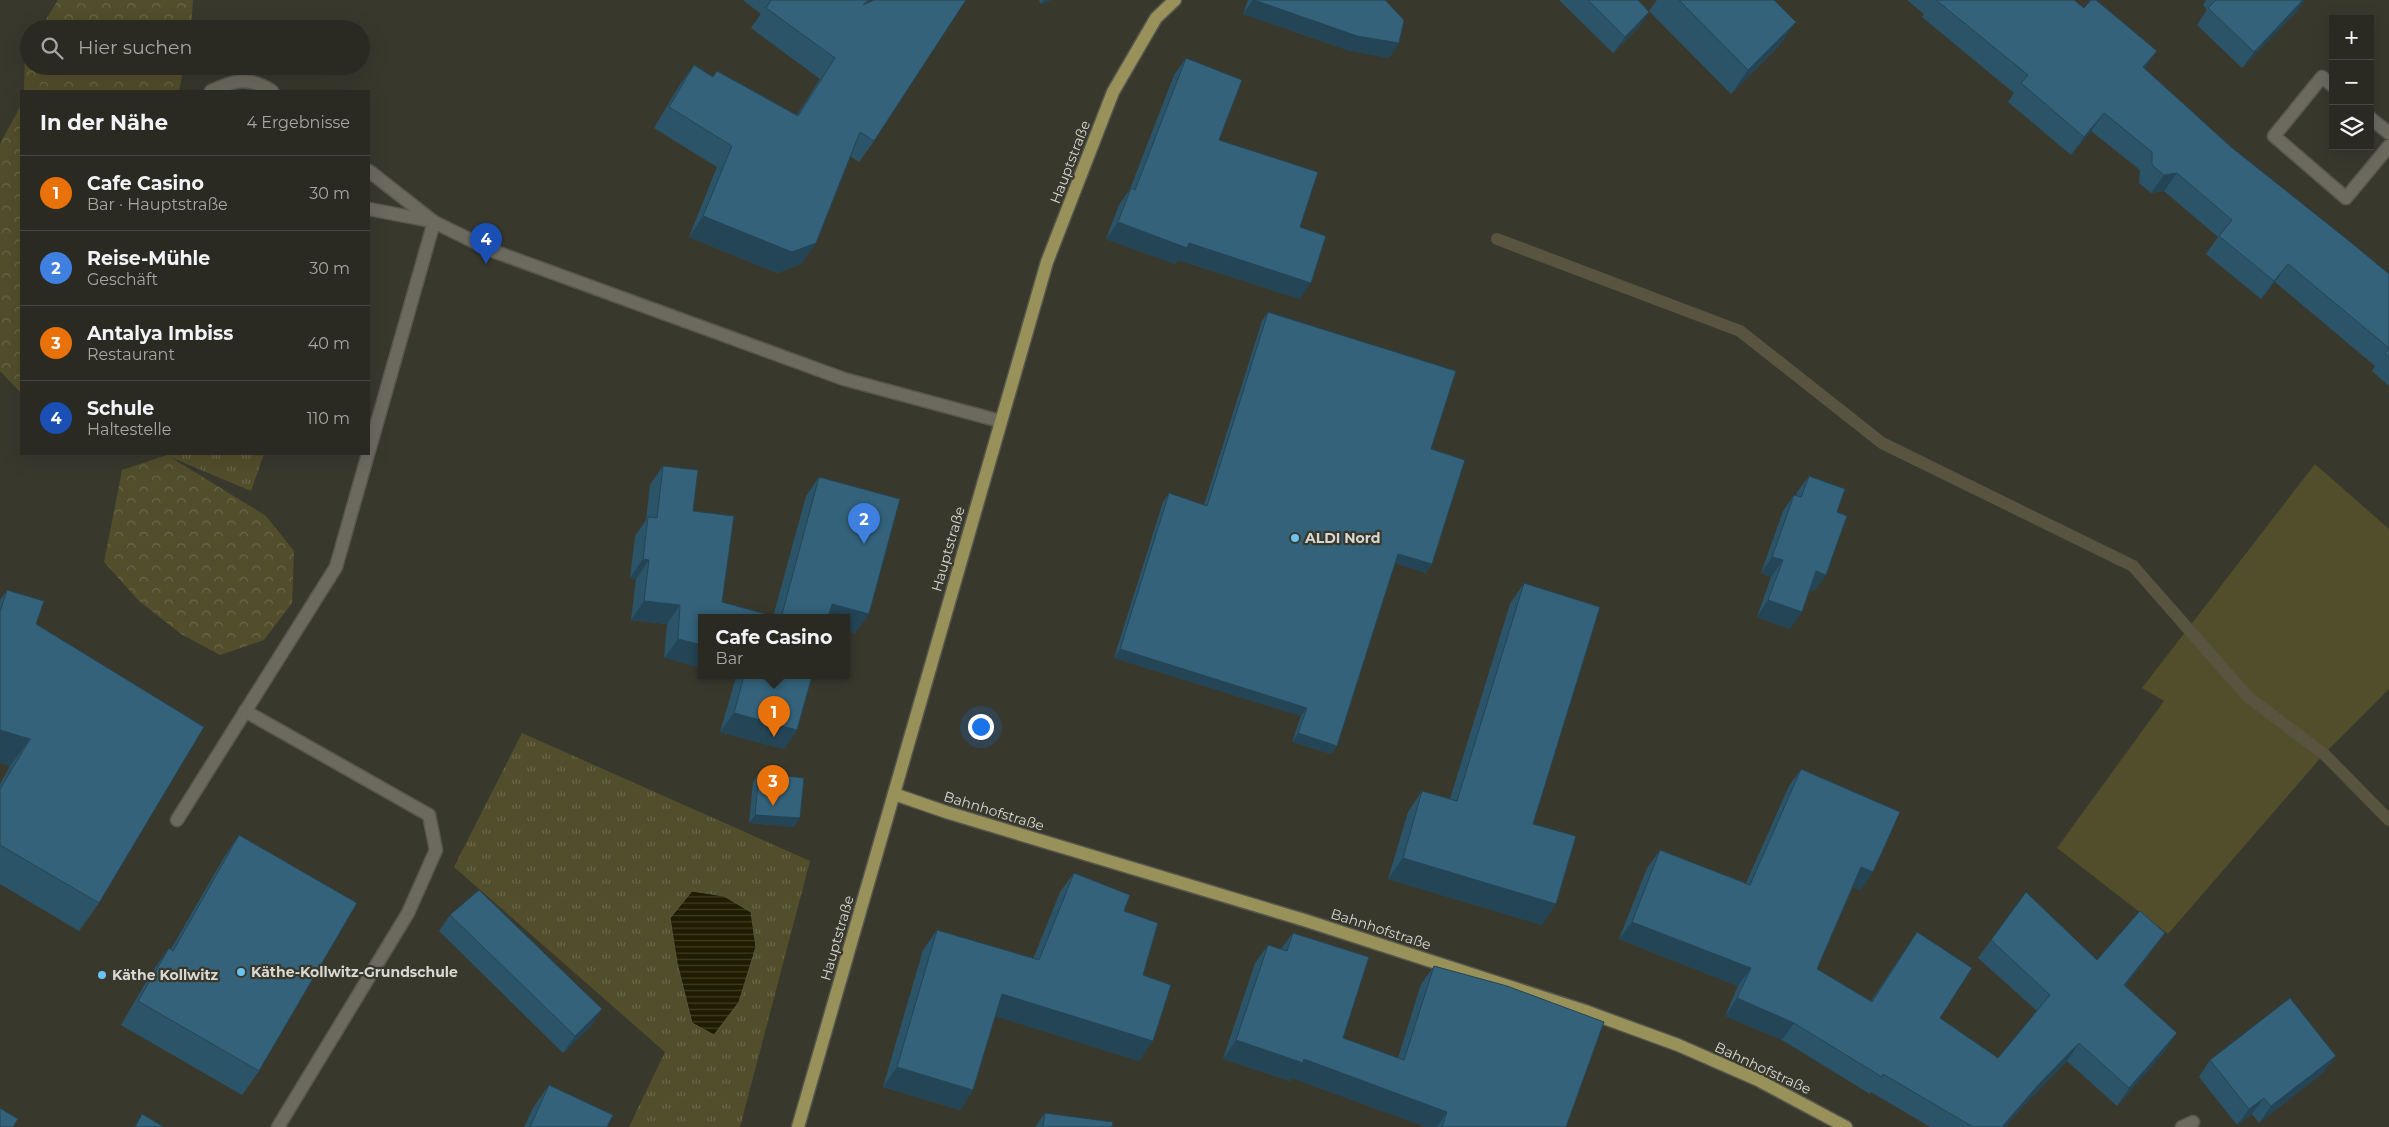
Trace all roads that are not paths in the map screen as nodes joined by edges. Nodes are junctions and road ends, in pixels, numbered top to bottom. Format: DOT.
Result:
graph roads {
  1 [pos="1175,0"];
  2 [pos="2329,83"];
  3 [pos="213,90"];
  4 [pos="270,90"];
  5 [pos="2374,121"];
  6 [pos="2389,133"];
  7 [pos="2389,146"];
  8 [pos="370,172"];
  9 [pos="370,209"];
  10 [pos="434,222"];
  11 [pos="1000,420"];
  12 [pos="370,445"];
  13 [pos="367,455"];
  14 [pos="244,711"];
  15 [pos="894,794"];
  16 [pos="177,820"];
  17 [pos="278,1127"];
  18 [pos="798,1127"];
  19 [pos="1846,1127"];
  1 -- 11 [label="main road, Hauptstraße"];
  2 -- 7 [label="street"];
  3 -- 4 [label="street"];
  5 -- 6 [label="street"];
  8 -- 10 [label="street"];
  9 -- 10 [label="street"];
  10 -- 11 [label="street"];
  10 -- 12 [label="street"];
  11 -- 15 [label="main road, Hauptstraße"];
  13 -- 14 [label="street"];
  14 -- 16 [label="street"];
  14 -- 17 [label="street"];
  15 -- 18 [label="main road, Hauptstraße"];
  15 -- 19 [label="main road, Bahnhofstraße"];
}
